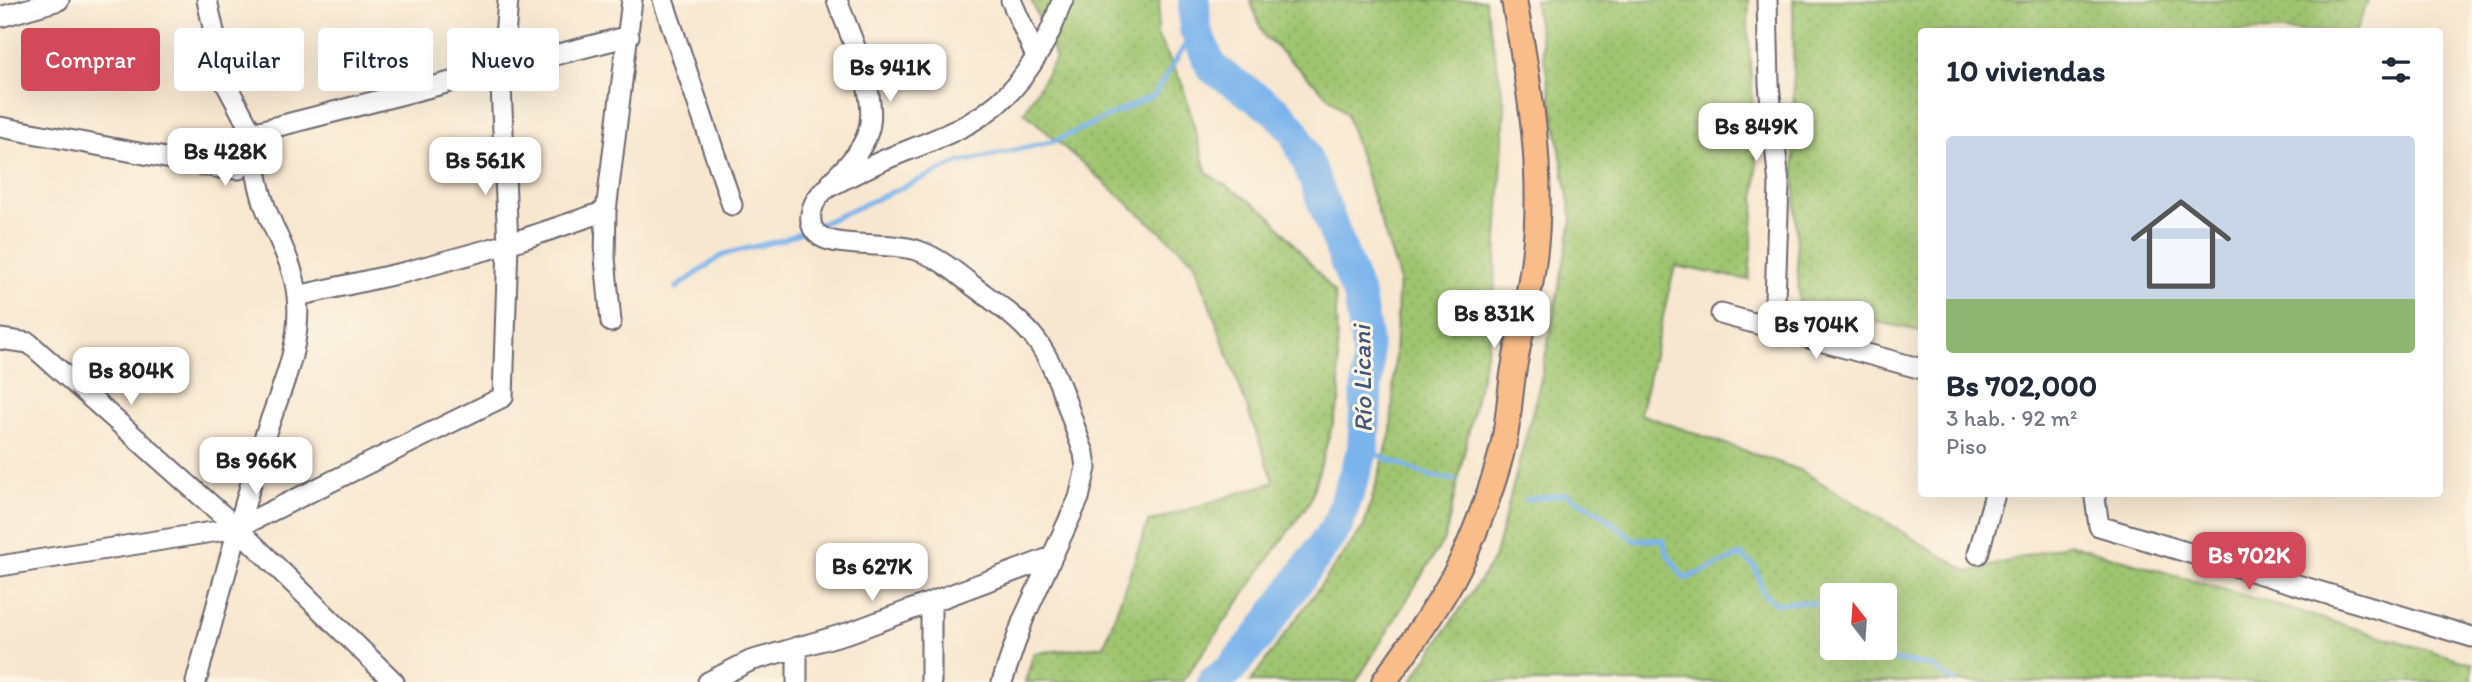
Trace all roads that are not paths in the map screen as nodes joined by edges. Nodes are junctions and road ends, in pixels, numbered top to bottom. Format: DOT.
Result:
graph roads {
  1 [pos="59,0"];
  2 [pos="207,0"];
  3 [pos="508,0"];
  4 [pos="632,0"];
  5 [pos="663,0"];
  6 [pos="837,0"];
  7 [pos="1011,0"];
  8 [pos="1063,0"];
  9 [pos="1514,0"];
  10 [pos="1767,0"];
  11 [pos="0,17"];
  12 [pos="505,28"];
  13 [pos="629,36"];
  14 [pos="559,54"];
  15 [pos="1036,57"];
  16 [pos="447,83"];
  17 [pos="502,91"];
  18 [pos="0,127"];
  19 [pos="252,133"];
  20 [pos="253,154"];
  21 [pos="825,189"];
  22 [pos="732,205"];
  23 [pos="606,211"];
  24 [pos="508,244"];
  25 [pos="297,296"];
  26 [pos="1721,314"];
  27 [pos="611,322"];
  28 [pos="1774,328"];
  29 [pos="0,339"];
  30 [pos="1918,368"];
  31 [pos="1994,497"];
  32 [pos="2095,497"];
  33 [pos="237,528"];
  34 [pos="1978,554"];
  35 [pos="1052,557"];
  36 [pos="2,560"];
  37 [pos="931,603"];
  38 [pos="2472,637"];
  39 [pos="797,647"];
  40 [pos="196,682"];
  41 [pos="394,682"];
  42 [pos="708,682"];
  43 [pos="797,682"];
  44 [pos="931,682"];
  45 [pos="1002,682"];
  46 [pos="1384,682"];
  1 -- 11 [label="street"];
  2 -- 19 [label="street"];
  3 -- 12 [label="street"];
  4 -- 13 [label="street"];
  5 -- 22 [label="street"];
  6 -- 21 [label="street"];
  7 -- 15 [label="street"];
  8 -- 15 [label="street"];
  9 -- 46 [label="main road"];
  10 -- 28 [label="street"];
  13 -- 14 [label="street"];
  13 -- 23 [label="street"];
  15 -- 21 [label="street"];
  16 -- 19 [label="street"];
  17 -- 24 [label="street"];
  18 -- 20 [label="street"];
  19 -- 20 [label="street"];
  20 -- 25 [label="street"];
  21 -- 35 [label="street"];
  23 -- 24 [label="street"];
  23 -- 27 [label="street"];
  24 -- 25 [label="street"];
  24 -- 33 [label="street"];
  25 -- 33 [label="street"];
  26 -- 28 [label="street"];
  28 -- 30 [label="street"];
  29 -- 33 [label="street"];
  31 -- 34 [label="street"];
  32 -- 38 [label="street"];
  33 -- 36 [label="street"];
  33 -- 40 [label="street"];
  33 -- 41 [label="street"];
  35 -- 37 [label="street"];
  35 -- 45 [label="street"];
  37 -- 39 [label="street"];
  37 -- 44 [label="street"];
  39 -- 42 [label="street"];
  39 -- 43 [label="street"];
}
